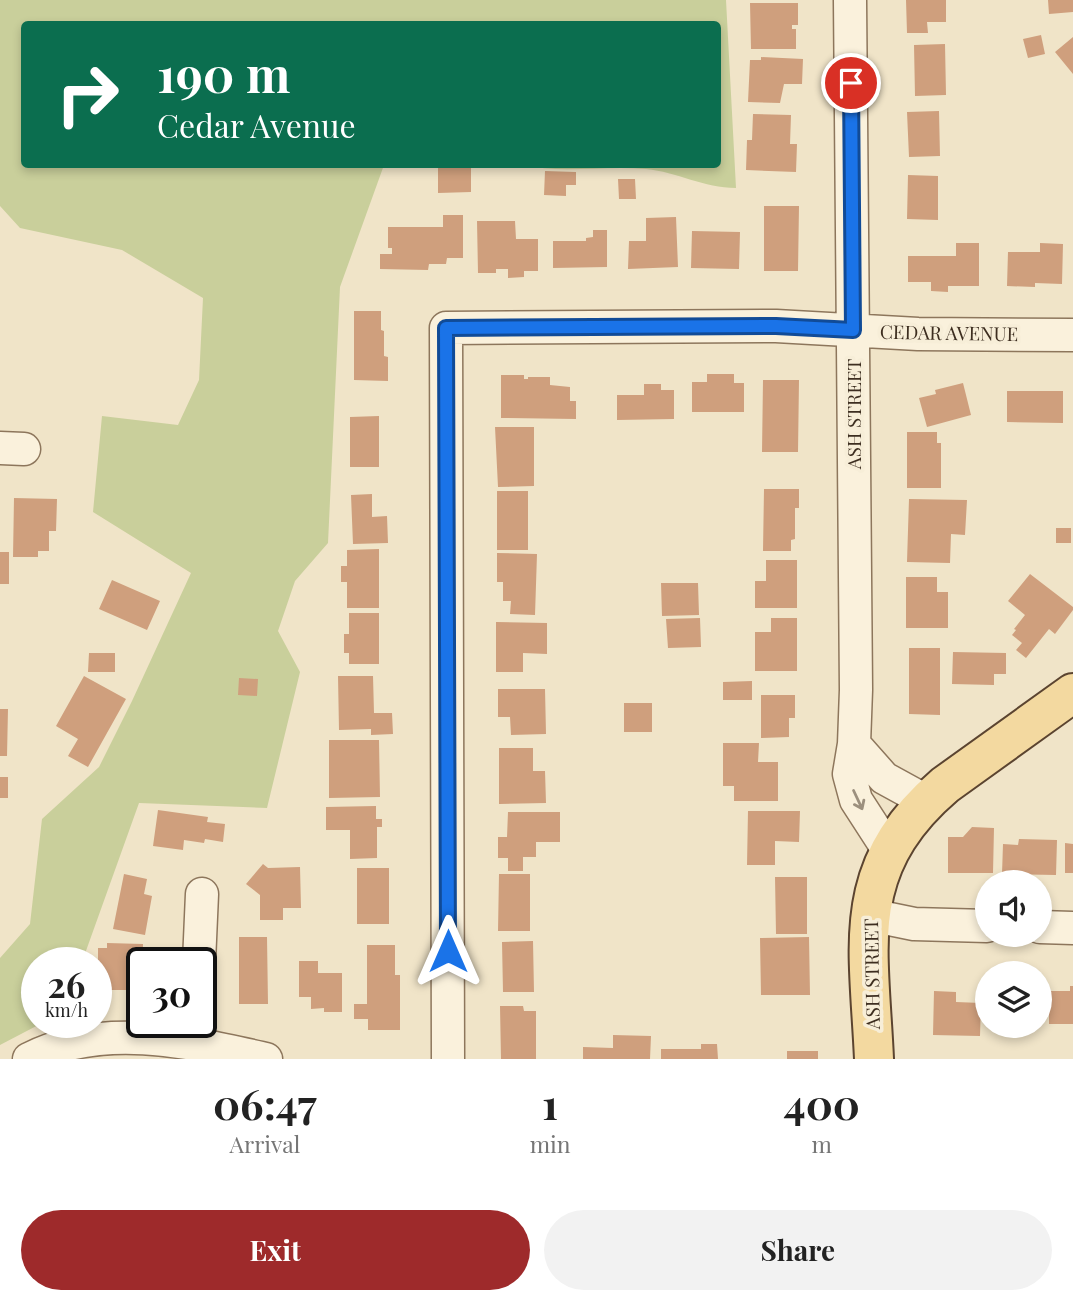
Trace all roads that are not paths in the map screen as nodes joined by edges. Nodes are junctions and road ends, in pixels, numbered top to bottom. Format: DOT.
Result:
graph roads {
  1 [pos="850,0"];
  2 [pos="853,330"];
  3 [pos="1073,335"];
  4 [pos="1073,693"];
  5 [pos="854,744"];
  6 [pos="906,826"];
  7 [pos="202,894"];
  8 [pos="870,915"];
  9 [pos="975,926"];
  10 [pos="1052,927"];
  11 [pos="1073,928"];
  12 [pos="200,947"];
  13 [pos="166,1038"];
  14 [pos="209,1038"];
  15 [pos="29,1059"];
  16 [pos="266,1059"];
  17 [pos="448,1059"];
  18 [pos="874,1059"];
  1 -- 2 [label="street, ASH STREET"];
  2 -- 3 [label="street, CEDAR AVENUE"];
  2 -- 5 [label="street, ASH STREET"];
  2 -- 17 [label="street, CEDAR AVENUE"];
  4 -- 6 [label="main road"];
  5 -- 6 [label="street"];
  5 -- 6 [label="street, ASH STREET, one-way"];
  6 -- 8 [label="main road, ASH STREET"];
  7 -- 12 [label="street"];
  8 -- 9 [label="street"];
  8 -- 18 [label="main road, ASH STREET"];
  10 -- 11 [label="street"];
  13 -- 15 [label="street"];
  14 -- 16 [label="street"];
}
